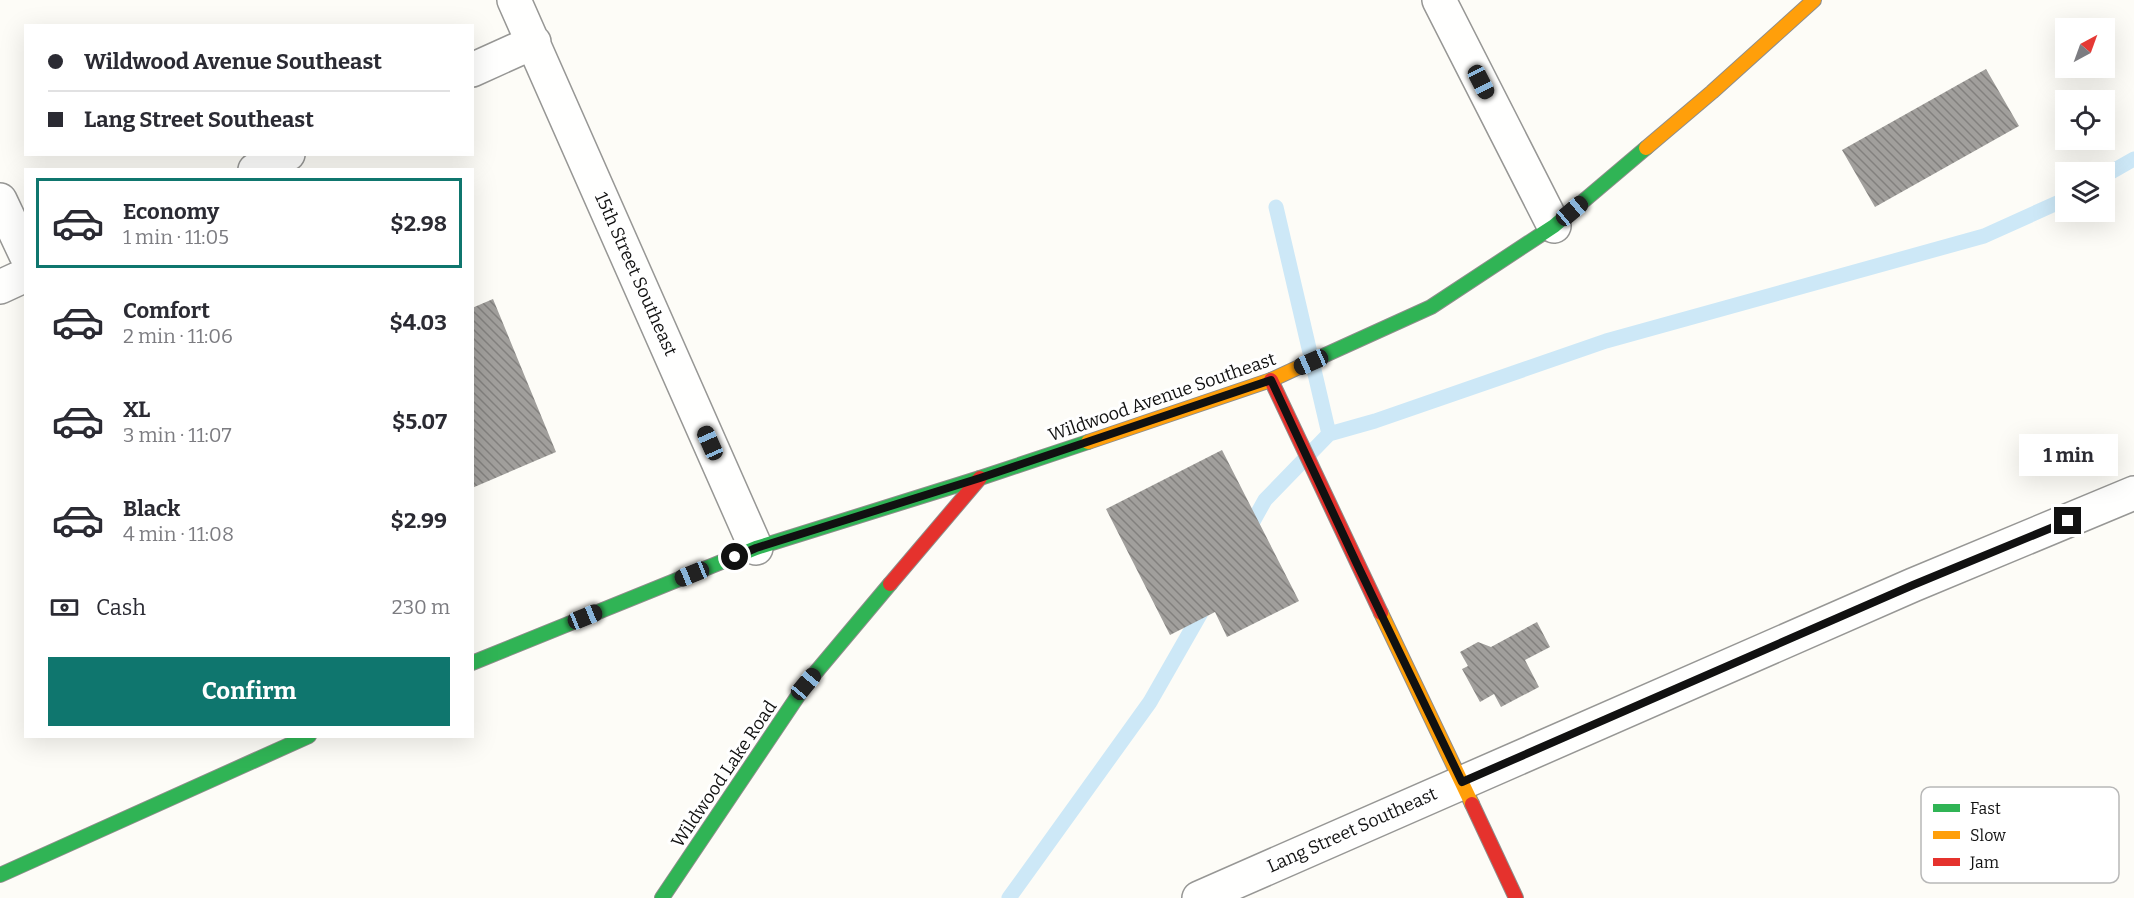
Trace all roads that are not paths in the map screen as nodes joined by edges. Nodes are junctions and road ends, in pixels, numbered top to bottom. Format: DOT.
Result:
graph roads {
  1 [pos="514,0"];
  2 [pos="1439,0"];
  3 [pos="1814,0"];
  4 [pos="534,42"];
  5 [pos="474,69"];
  6 [pos="284,156"];
  7 [pos="259,168"];
  8 [pos="0,200"];
  9 [pos="1554,226"];
  10 [pos="24,251"];
  11 [pos="24,276"];
  12 [pos="0,287"];
  13 [pos="1271,380"];
  14 [pos="980,478"];
  15 [pos="2134,493"];
  16 [pos="756,548"];
  17 [pos="474,662"];
  18 [pos="305,738"];
  19 [pos="1462,782"];
  20 [pos="0,875"];
  21 [pos="662,898"];
  22 [pos="1199,898"];
  23 [pos="1516,898"];
  1 -- 4 [label="street, 15th Street Southeast"];
  2 -- 9 [label="street"];
  3 -- 9 [label="main road, Wildwood Avenue Southeast"];
  4 -- 5 [label="street"];
  4 -- 16 [label="street, 15th Street Southeast"];
  6 -- 7 [label="street"];
  8 -- 10 [label="street"];
  9 -- 13 [label="main road, Wildwood Avenue Southeast"];
  11 -- 12 [label="street"];
  13 -- 14 [label="main road, Wildwood Avenue Southeast"];
  13 -- 19 [label="main road"];
  14 -- 16 [label="main road, Wildwood Avenue Southeast"];
  14 -- 21 [label="main road, Wildwood Lake Road"];
  15 -- 19 [label="street, Lang Street Southeast"];
  16 -- 17 [label="main road, Wildwood Avenue Southeast"];
  18 -- 20 [label="main road"];
  19 -- 22 [label="street, Lang Street Southeast"];
  19 -- 23 [label="main road"];
}
